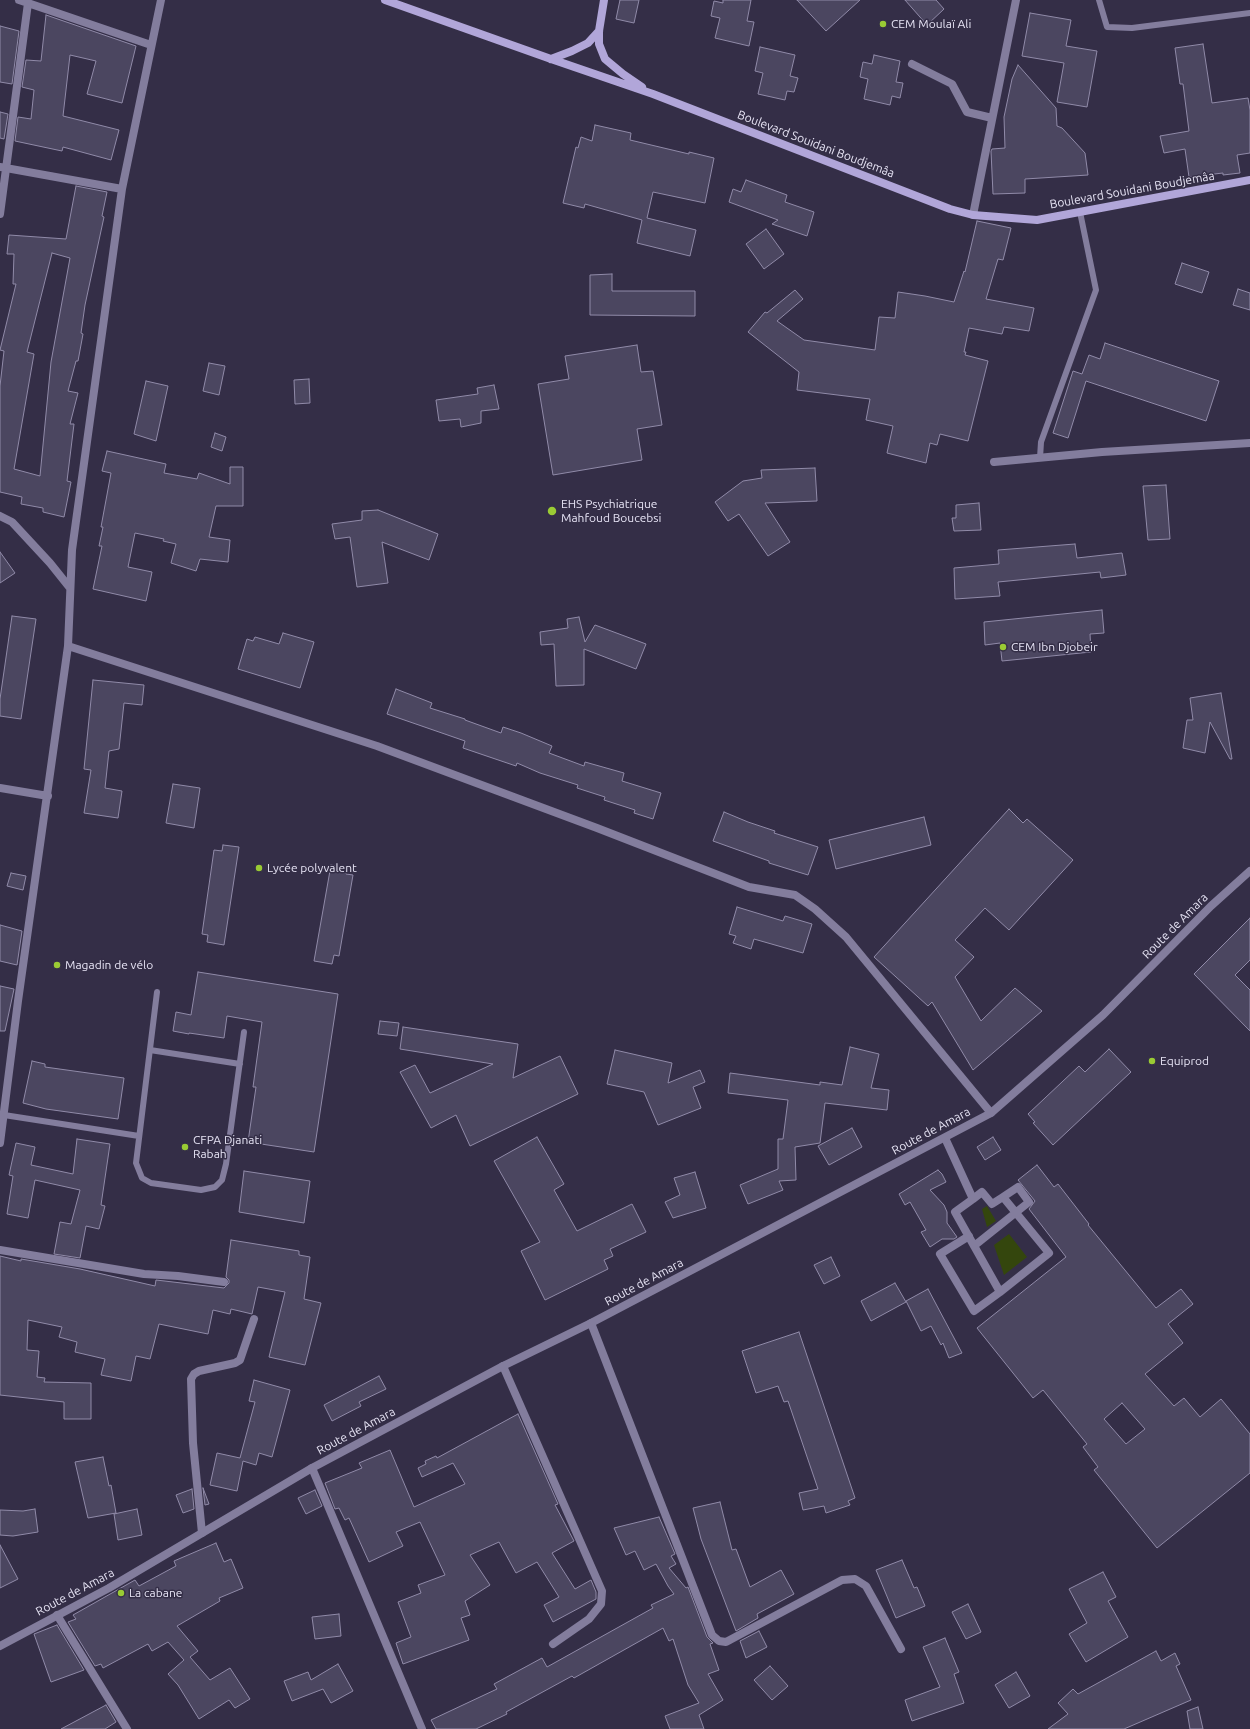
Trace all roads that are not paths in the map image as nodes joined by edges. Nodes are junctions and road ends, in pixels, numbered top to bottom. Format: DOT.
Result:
graph roads {
  1 [pos="19,0"];
  2 [pos="161,0"];
  3 [pos="386,0"];
  4 [pos="604,0"];
  5 [pos="1016,0"];
  6 [pos="1099,0"];
  7 [pos="28,3"];
  8 [pos="1250,13"];
  9 [pos="599,31"];
  10 [pos="151,45"];
  11 [pos="551,59"];
  12 [pos="912,64"];
  13 [pos="653,94"];
  14 [pos="992,118"];
  15 [pos="3,168"];
  16 [pos="1250,180"];
  17 [pos="122,189"];
  18 [pos="1080,212"];
  19 [pos="0,214"];
  20 [pos="973,215"];
  21 [pos="1250,443"];
  22 [pos="1040,458"];
  23 [pos="994,462"];
  24 [pos="0,516"];
  25 [pos="70,588"];
  26 [pos="68,646"];
  27 [pos="0,788"];
  28 [pos="48,796"];
  29 [pos="1250,871"];
  30 [pos="157,992"];
  31 [pos="244,1032"];
  32 [pos="150,1050"];
  33 [pos="240,1064"];
  34 [pos="991,1113"];
  35 [pos="4,1115"];
  36 [pos="139,1136"];
  37 [pos="945,1138"];
  38 [pos="0,1143"];
  39 [pos="1003,1196"];
  40 [pos="973,1199"];
  41 [pos="1016,1212"];
  42 [pos="968,1236"];
  43 [pos="974,1246"];
  44 [pos="0,1250"];
  45 [pos="224,1282"];
  46 [pos="1000,1292"];
  47 [pos="254,1319"];
  48 [pos="591,1323"];
  49 [pos="503,1366"];
  50 [pos="312,1468"];
  51 [pos="202,1533"];
  52 [pos="57,1615"];
  53 [pos="553,1644"];
  54 [pos="0,1646"];
  55 [pos="901,1649"];
  56 [pos="127,1729"];
  57 [pos="422,1729"];
  1 -- 7 [label="street"];
  2 -- 10 [label="street"];
  3 -- 11 [label="main road, Boulevard Souidani Boudjemâa"];
  4 -- 9 [label="main road"];
  5 -- 14 [label="street"];
  6 -- 8 [label="lane"];
  7 -- 10 [label="street"];
  7 -- 15 [label="street"];
  9 -- 11 [label="main road"];
  9 -- 13 [label="main road"];
  10 -- 17 [label="street"];
  11 -- 13 [label="main road, Boulevard Souidani Boudjemâa"];
  12 -- 14 [label="street"];
  13 -- 20 [label="main road, Boulevard Souidani Boudjemâa"];
  14 -- 20 [label="street"];
  15 -- 17 [label="street"];
  15 -- 19 [label="street"];
  16 -- 18 [label="main road, Boulevard Souidani Boudjemâa"];
  17 -- 25 [label="street"];
  18 -- 20 [label="main road, Boulevard Souidani Boudjemâa"];
  18 -- 22 [label="lane"];
  21 -- 22 [label="street"];
  22 -- 23 [label="street"];
  24 -- 25 [label="street"];
  25 -- 26 [label="street"];
  26 -- 28 [label="street"];
  26 -- 34 [label="street"];
  27 -- 28 [label="street"];
  28 -- 35 [label="street"];
  29 -- 34 [label="street, Route de Amara"];
  30 -- 32 [label="lane"];
  31 -- 33 [label="lane"];
  32 -- 33 [label="lane"];
  32 -- 36 [label="lane"];
  33 -- 36 [label="lane"];
  34 -- 37 [label="street, Route de Amara"];
  35 -- 36 [label="lane"];
  35 -- 38 [label="street"];
  37 -- 40 [label="street"];
  37 -- 48 [label="street, Route de Amara"];
  39 -- 40 [label="street"];
  39 -- 41 [label="street"];
  39 -- 41 [label="street"];
  40 -- 42 [label="street"];
  41 -- 43 [label="street"];
  41 -- 46 [label="street"];
  42 -- 43 [label="street"];
  42 -- 46 [label="street"];
  43 -- 46 [label="street"];
  44 -- 45 [label="street"];
  47 -- 51 [label="street"];
  48 -- 49 [label="street, Route de Amara"];
  48 -- 55 [label="street"];
  49 -- 50 [label="street, Route de Amara"];
  49 -- 53 [label="street"];
  50 -- 51 [label="street, Route de Amara"];
  50 -- 57 [label="street"];
  51 -- 52 [label="street, Route de Amara"];
  52 -- 54 [label="street, Route de Amara"];
  52 -- 56 [label="street"];
}
